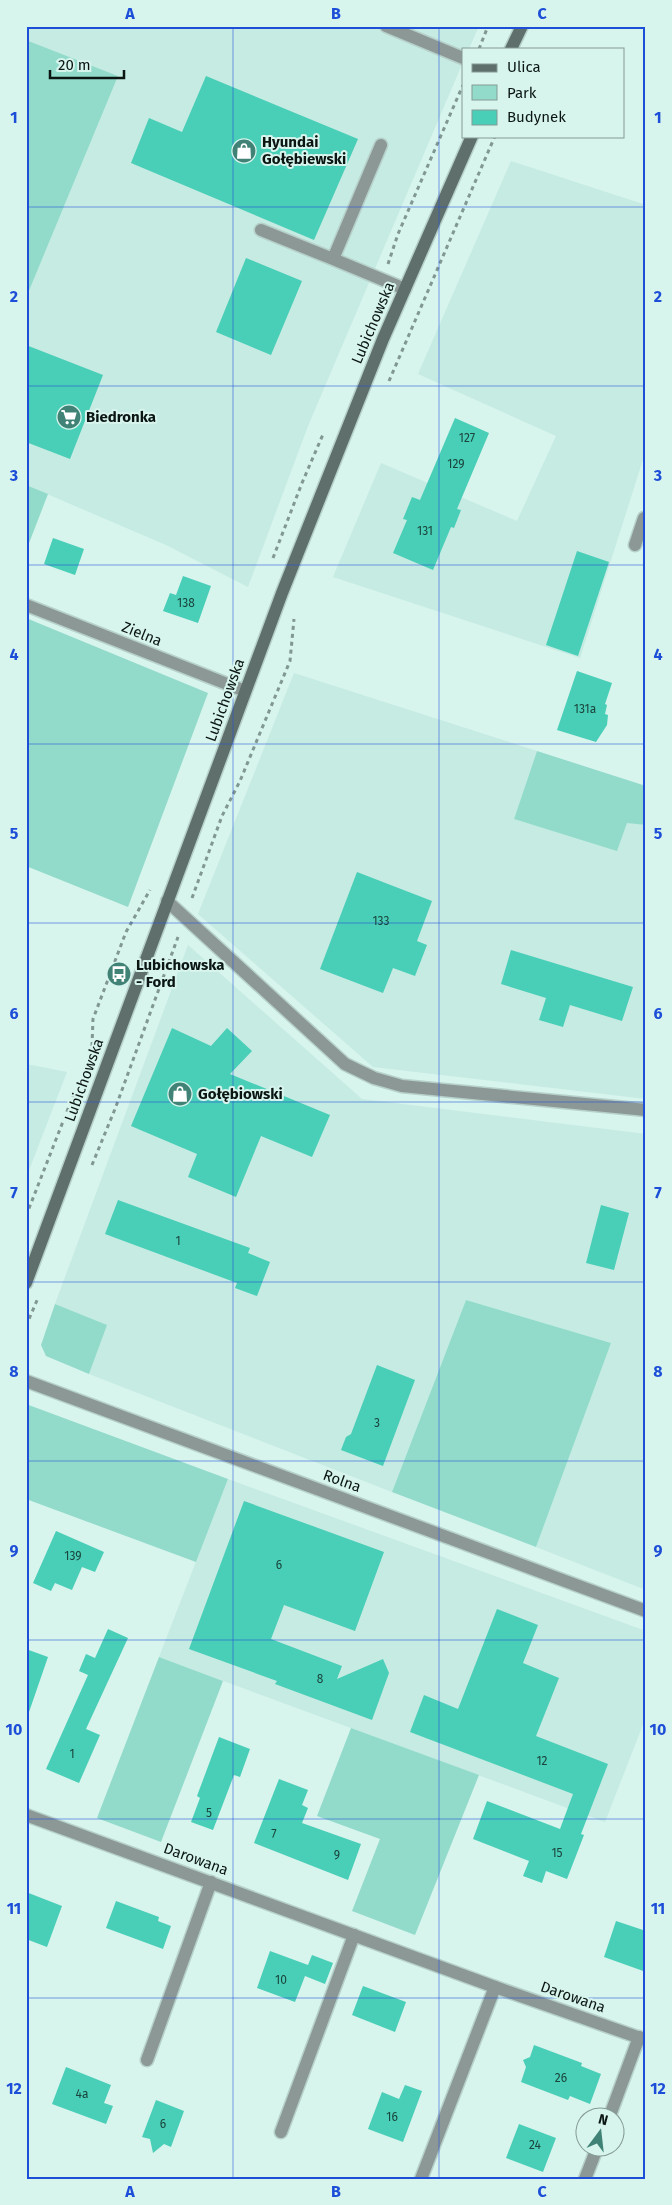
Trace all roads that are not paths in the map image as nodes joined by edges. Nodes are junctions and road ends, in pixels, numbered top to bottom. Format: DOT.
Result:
graph roads {
  1 [pos="386,26"];
  2 [pos="522,26"];
  3 [pos="511,48"];
  4 [pos="462,58"];
  5 [pos="471,138"];
  6 [pos="381,145"];
  7 [pos="261,230"];
  8 [pos="333,259"];
  9 [pos="404,289"];
  10 [pos="646,519"];
  11 [pos="635,545"];
  12 [pos="26,605"];
  13 [pos="245,691"];
  14 [pos="168,901"];
  15 [pos="646,1110"];
  16 [pos="27,1277"];
  17 [pos="26,1381"];
  18 [pos="646,1611"];
  19 [pos="26,1815"];
  20 [pos="211,1882"];
  21 [pos="354,1935"];
  22 [pos="495,1987"];
  23 [pos="643,2039"];
  24 [pos="148,2060"];
  25 [pos="613,2108"];
  26 [pos="281,2132"];
  27 [pos="593,2158"];
  28 [pos="421,2179"];
  29 [pos="585,2179"];
  1 -- 4 [label="street"];
  2 -- 3 [label="street"];
  5 -- 9 [label="street, Lubichowska"];
  6 -- 8 [label="street"];
  7 -- 8 [label="street"];
  8 -- 9 [label="street"];
  9 -- 13 [label="street, Lubichowska"];
  10 -- 11 [label="street"];
  12 -- 13 [label="street, Zielna"];
  13 -- 14 [label="street, Lubichowska"];
  14 -- 15 [label="street"];
  14 -- 16 [label="street, Lubichowska"];
  17 -- 18 [label="street, Rolna"];
  19 -- 20 [label="street, Darowana"];
  20 -- 21 [label="street, Darowana"];
  20 -- 24 [label="street"];
  21 -- 22 [label="street, Darowana"];
  21 -- 26 [label="street"];
  22 -- 23 [label="street, Darowana"];
  22 -- 28 [label="street"];
  23 -- 25 [label="street, Darowana"];
  27 -- 29 [label="street"];
}
